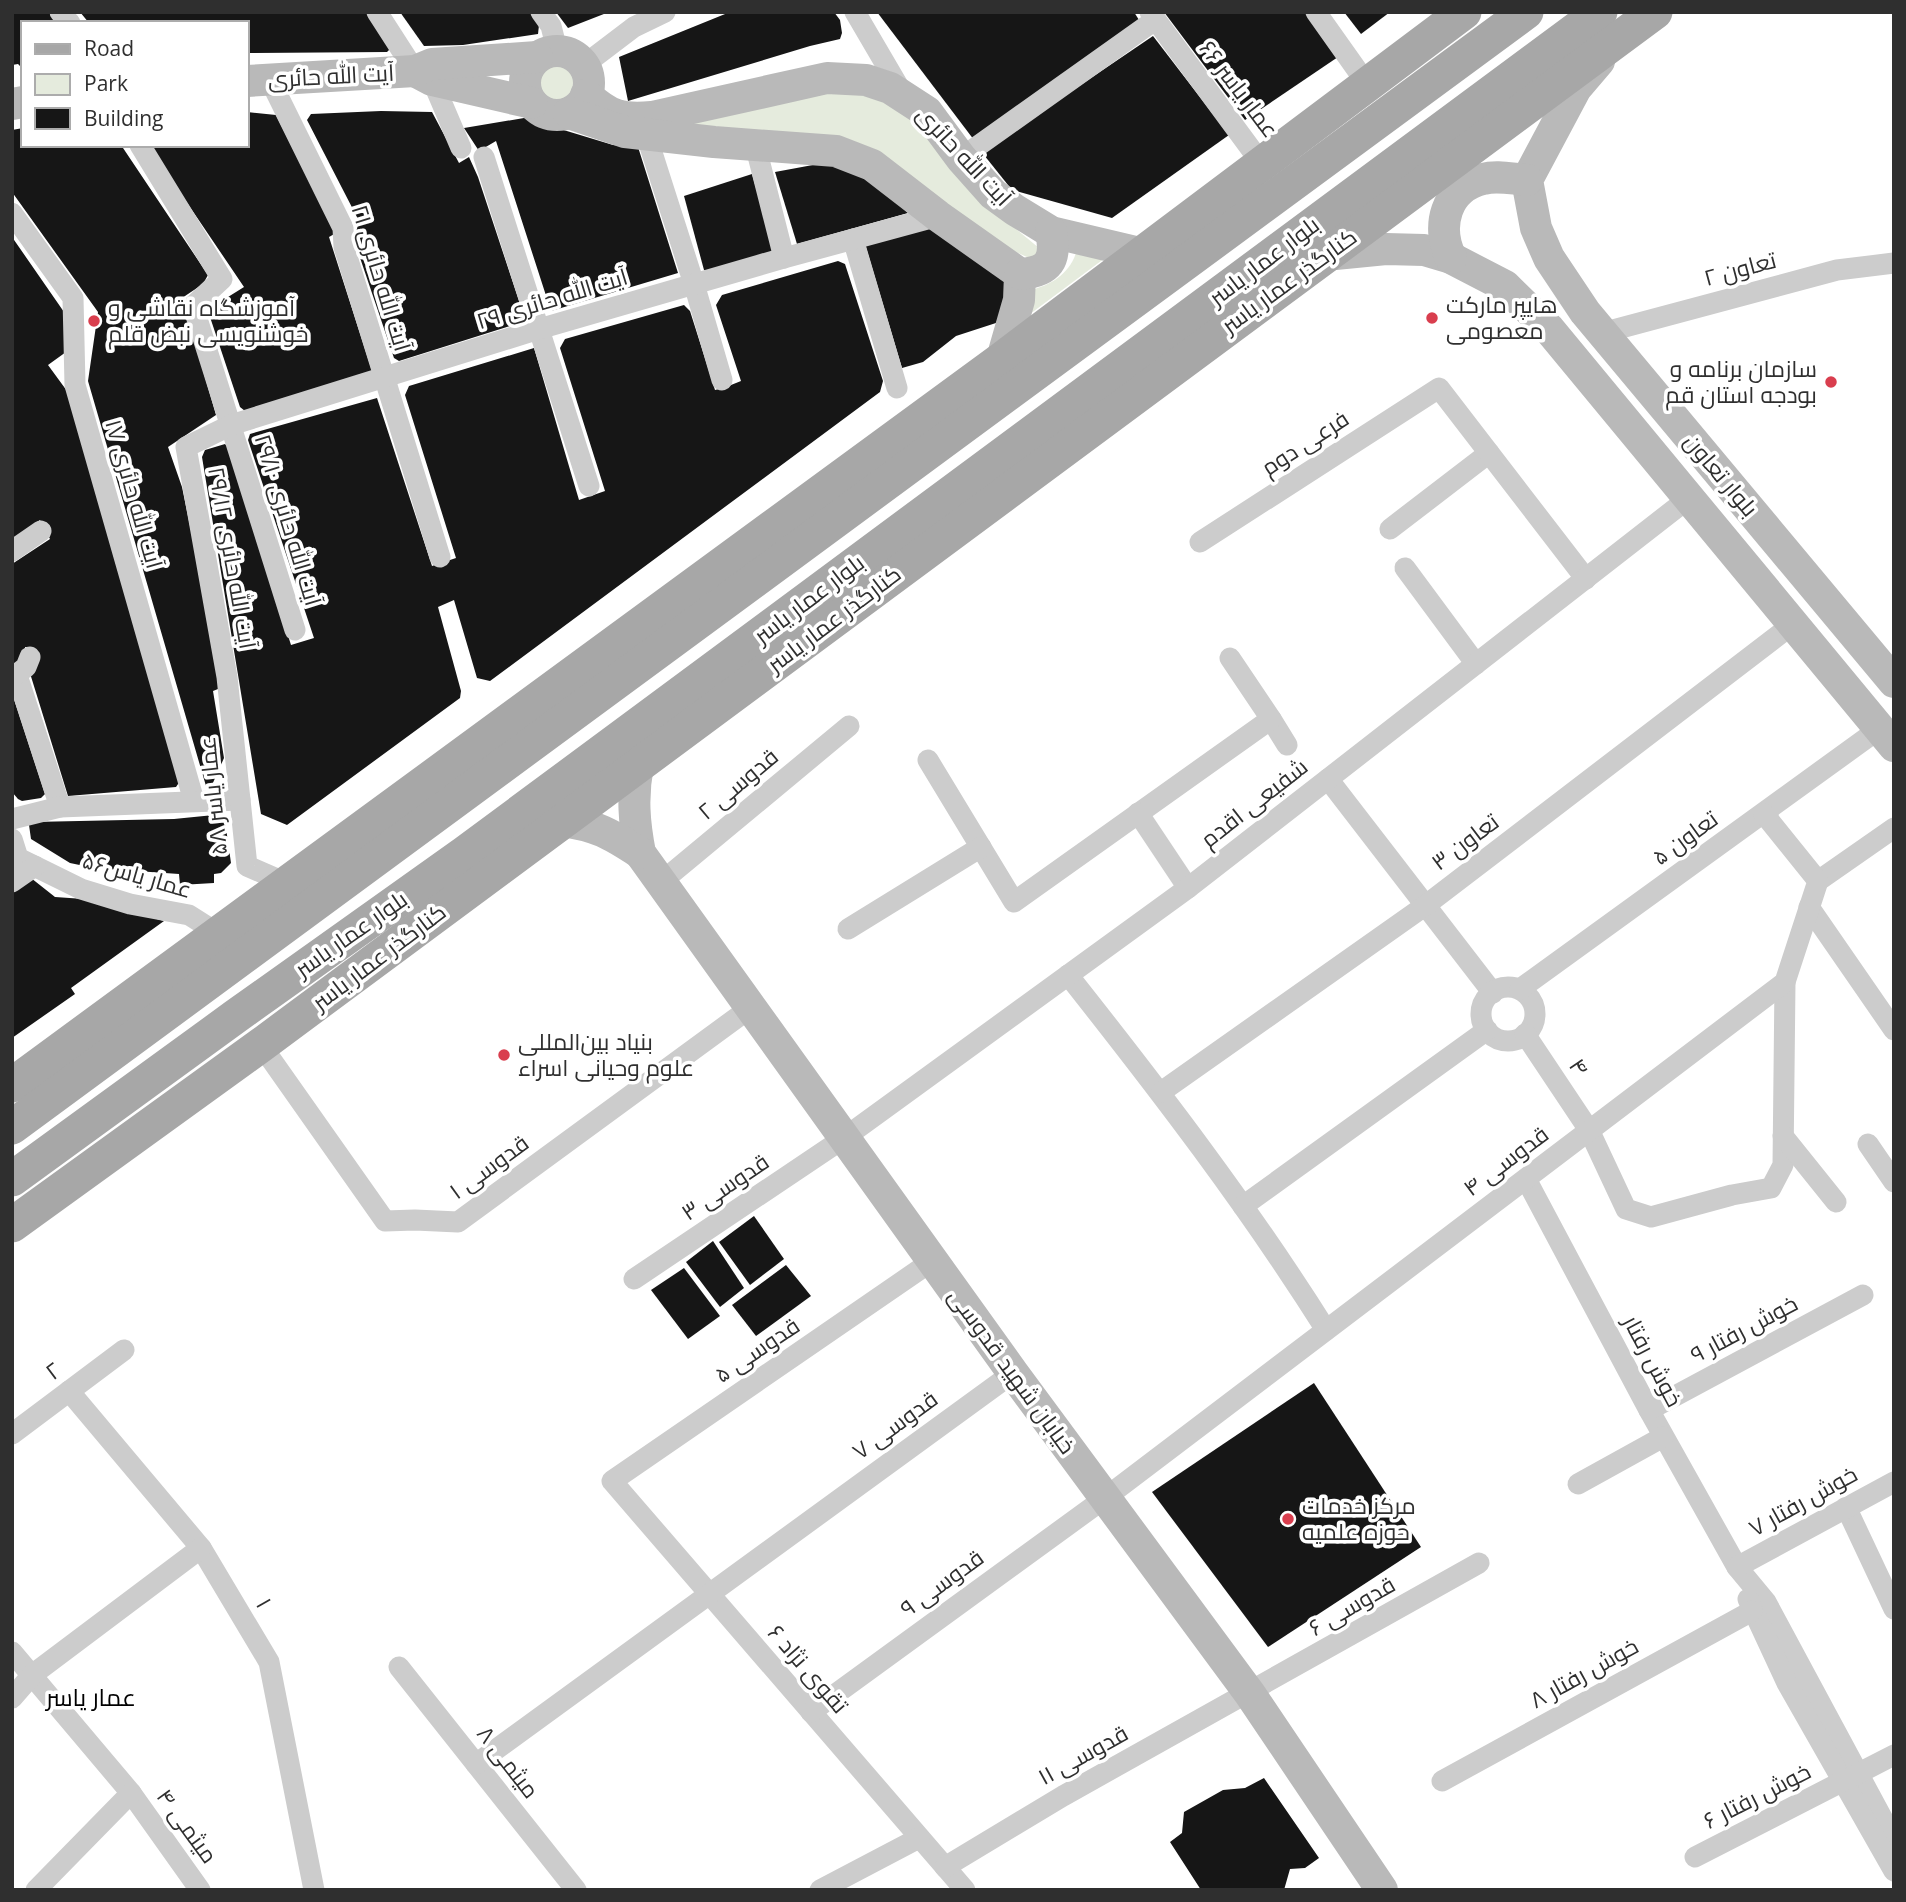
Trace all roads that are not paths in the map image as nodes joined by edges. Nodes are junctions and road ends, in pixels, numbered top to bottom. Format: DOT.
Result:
graph roads {
  1 [pos="377,12"];
  2 [pos="541,12"];
  3 [pos="665,12"];
  4 [pos="855,12"];
  5 [pos="1316,12"];
  6 [pos="1464,12"];
  7 [pos="1526,12"];
  8 [pos="1655,12"];
  9 [pos="1152,16"];
  10 [pos="1607,27"];
  11 [pos="424,76"];
  12 [pos="567,76"];
  13 [pos="258,81"];
  14 [pos="1367,84"];
  15 [pos="904,95"];
  16 [pos="532,103"];
  17 [pos="646,134"];
  18 [pos="755,144"];
  19 [pos="141,147"];
  20 [pos="461,148"];
  21 [pos="484,157"];
  22 [pos="961,158"];
  23 [pos="1262,164"];
  24 [pos="1527,180"];
  25 [pos="12,214"];
  26 [pos="938,216"];
  27 [pos="1051,232"];
  28 [pos="853,239"];
  29 [pos="1140,253"];
  30 [pos="1325,255"];
  31 [pos="784,258"];
  32 [pos="1451,258"];
  33 [pos="1894,263"];
  34 [pos="1020,274"];
  35 [pos="694,284"];
  36 [pos="539,330"];
  37 [pos="1602,332"];
  38 [pos="1002,359"];
  39 [pos="384,379"];
  40 [pos="722,380"];
  41 [pos="897,388"];
  42 [pos="231,425"];
  43 [pos="186,447"];
  44 [pos="1489,453"];
  45 [pos="589,486"];
  46 [pos="1689,498"];
  47 [pos="1390,529"];
  48 [pos="41,531"];
  49 [pos="1200,542"];
  50 [pos="12,551"];
  51 [pos="440,556"];
  52 [pos="1405,568"];
  53 [pos="1586,579"];
  54 [pos="1793,624"];
  55 [pos="295,630"];
  56 [pos="30,657"];
  57 [pos="1230,658"];
  58 [pos="1476,664"];
  59 [pos="14,677"];
  60 [pos="227,677"];
  61 [pos="1894,682"];
  62 [pos="1270,719"];
  63 [pos="849,726"];
  64 [pos="1889,731"];
  65 [pos="1287,746"];
  66 [pos="928,760"];
  67 [pos="481,763"];
  68 [pos="638,765"];
  69 [pos="1328,779"];
  70 [pos="240,800"];
  71 [pos="194,802"];
  72 [pos="60,807"];
  73 [pos="1138,813"];
  74 [pos="1764,814"];
  75 [pos="12,818"];
  76 [pos="561,821"];
  77 [pos="1894,828"];
  78 [pos="12,839"];
  79 [pos="981,848"];
  80 [pos="640,853"];
  81 [pos="35,866"];
  82 [pos="1818,881"];
  83 [pos="12,882"];
  84 [pos="286,883"];
  85 [pos="660,883"];
  86 [pos="1188,888"];
  87 [pos="1426,905"];
  88 [pos="1810,907"];
  89 [pos="848,929"];
  90 [pos="219,934"];
  91 [pos="369,964"];
  92 [pos="1068,975"];
  93 [pos="1784,982"];
  94 [pos="1520,989"];
  95 [pos="1493,993"];
  96 [pos="750,1008"];
  97 [pos="236,1016"];
  98 [pos="93,1026"];
  99 [pos="1487,1030"];
  100 [pos="1894,1030"];
  101 [pos="1525,1034"];
  102 [pos="261,1045"];
  103 [pos="12,1086"];
  104 [pos="1161,1092"];
  105 [pos="13,1126"];
  106 [pos="1589,1130"];
  107 [pos="1783,1136"];
  108 [pos="844,1138"];
  109 [pos="1868,1144"];
  110 [pos="12,1178"];
  111 [pos="1526,1179"];
  112 [pos="1894,1182"];
  113 [pos="1836,1202"];
  114 [pos="1242,1206"];
  115 [pos="12,1225"];
  116 [pos="932,1261"];
  117 [pos="634,1279"];
  118 [pos="1863,1295"];
  119 [pos="1326,1330"];
  120 [pos="124,1350"];
  121 [pos="1013,1373"];
  122 [pos="69,1391"];
  123 [pos="1648,1410"];
  124 [pos="12,1434"];
  125 [pos="1663,1437"];
  126 [pos="612,1481"];
  127 [pos="1894,1482"];
  128 [pos="1578,1484"];
  129 [pos="1105,1498"];
  130 [pos="1846,1507"];
  131 [pos="201,1548"];
  132 [pos="1479,1563"];
  133 [pos="1737,1567"];
  134 [pos="708,1593"];
  135 [pos="1894,1609"];
  136 [pos="1752,1611"];
  137 [pos="12,1652"];
  138 [pos="399,1667"];
  139 [pos="32,1675"];
  140 [pos="1250,1693"];
  141 [pos="12,1698"];
  142 [pos="811,1712"];
  143 [pos="1894,1755"];
  144 [pos="476,1763"];
  145 [pos="1851,1777"];
  146 [pos="1441,1781"];
  147 [pos="131,1793"];
  148 [pos="919,1838"];
  149 [pos="1894,1840"];
  150 [pos="1695,1857"];
  151 [pos="945,1867"];
  152 [pos="1894,1871"];
  153 [pos="36,1890"];
  154 [pos="200,1890"];
  155 [pos="314,1890"];
  156 [pos="576,1890"];
  157 [pos="820,1890"];
  158 [pos="965,1890"];
  159 [pos="1382,1890"];
  1 -- 11 [label="street"];
  2 -- 12 [label="street"];
  3 -- 12 [label="street"];
  4 -- 15 [label="street"];
  5 -- 14 [label="street"];
  6 -- 14 [label="main road"];
  7 -- 67 [label="main road, بلوار عمار یاسر"];
  8 -- 10 [label="main road, کنارگذر عمار یاسر"];
  9 -- 22 [label="street"];
  9 -- 23 [label="street, عمار یاسر ۶۶"];
  10 -- 24 [label="main road"];
  10 -- 30 [label="main road, کنارگذر عمار یاسر"];
  10 -- 97 [label="main road, بلوار عمار یاسر"];
  11 -- 12 [label="main road, آیت الله حائری"];
  11 -- 13 [label="main road, آیت الله حائری"];
  11 -- 16 [label="main road, آیت الله حائری"];
  11 -- 20 [label="street"];
  12 -- 15 [label="main road, آیت الله حائری"];
  12 -- 16 [label="main road, آیت الله حائری"];
  12 -- 16 [label="main road"];
  12 -- 17 [label="main road, آیت الله حائری"];
  13 -- 39 [label="street, آیت الله حائری ۲۱"];
  14 -- 23 [label="main road"];
  15 -- 22 [label="main road, آیت الله حائری"];
  17 -- 18 [label="main road, آیت الله حائری"];
  17 -- 35 [label="street"];
  18 -- 26 [label="main road, آیت الله حائری"];
  18 -- 31 [label="street"];
  19 -- 42 [label="street, آیت الله حائری ۲۹/۱۰"];
  21 -- 36 [label="street"];
  22 -- 27 [label="main road, آیت الله حائری"];
  23 -- 29 [label="main road"];
  24 -- 32 [label="main road"];
  24 -- 37 [label="main road, بلوار تعاون"];
  25 -- 71 [label="street, آیت الله حائری ۱۷"];
  26 -- 28 [label="street, آیت الله حائری ۲۹"];
  26 -- 34 [label="main road, آیت الله حائری"];
  27 -- 29 [label="main road, آیت الله حائری"];
  27 -- 34 [label="main road"];
  28 -- 31 [label="street, آیت الله حائری ۲۹"];
  28 -- 41 [label="street"];
  29 -- 38 [label="main road"];
  30 -- 32 [label="main road, بلوار تعاون"];
  30 -- 68 [label="main road, کنارگذر عمار یاسر"];
  31 -- 35 [label="street, آیت الله حائری ۲۹"];
  32 -- 46 [label="main road, بلوار تعاون"];
  33 -- 37 [label="street, تعاون ۲"];
  34 -- 38 [label="main road"];
  35 -- 36 [label="street, آیت الله حائری ۲۹"];
  35 -- 40 [label="street"];
  36 -- 39 [label="street, آیت الله حائری ۲۹"];
  36 -- 45 [label="street"];
  37 -- 61 [label="main road, بلوار تعاون"];
  38 -- 67 [label="main road"];
  39 -- 42 [label="street, آیت الله حائری ۲۹"];
  39 -- 51 [label="street, آیت الله حائری ۲۱"];
  42 -- 43 [label="street, آیت الله حائری ۲۹"];
  42 -- 55 [label="street, آیت الله حائری ۲۹/۱۰"];
  43 -- 60 [label="street, آیت الله حائری ۲۹/۱۲"];
  44 -- 47 [label="street"];
  44 -- 49 [label="street, فرعی دوم"];
  44 -- 53 [label="street"];
  46 -- 53 [label="street, شفیعی اقدم"];
  46 -- 54 [label="main road, بلوار تعاون"];
  48 -- 50 [label="street"];
  52 -- 58 [label="street"];
  53 -- 58 [label="street, شفیعی اقدم"];
  54 -- 64 [label="main road, بلوار تعاون"];
  54 -- 87 [label="street, تعاون ۳"];
  56 -- 59 [label="street"];
  57 -- 62 [label="street"];
  58 -- 69 [label="street, شفیعی اقدم"];
  59 -- 72 [label="street"];
  60 -- 70 [label="street, عمار یاسر ۵۸"];
  62 -- 65 [label="street"];
  62 -- 73 [label="street"];
  63 -- 85 [label="street, قدوسی ۲"];
  64 -- 74 [label="street, تعاون ۵"];
  66 -- 79 [label="street"];
  67 -- 84 [label="main road"];
  67 -- 105 [label="main road, بلوار عمار یاسر"];
  68 -- 76 [label="main road, کنارگذر عمار یاسر"];
  68 -- 80 [label="main road"];
  69 -- 86 [label="street, شفیعی اقدم"];
  69 -- 87 [label="street"];
  70 -- 71 [label="street"];
  70 -- 84 [label="street, عمار یاسر ۵۸"];
  71 -- 72 [label="street"];
  72 -- 75 [label="street"];
  73 -- 79 [label="street"];
  73 -- 86 [label="street"];
  74 -- 82 [label="street"];
  74 -- 94 [label="street, تعاون ۵"];
  76 -- 80 [label="main road"];
  76 -- 91 [label="main road, کنارگذر عمار یاسر"];
  77 -- 82 [label="street"];
  78 -- 81 [label="street, عمار یاس۵۶"];
  79 -- 89 [label="street"];
  80 -- 85 [label="main road, خیابان شهید قدوسی"];
  81 -- 83 [label="street"];
  81 -- 90 [label="street, عمار یاس۵۶"];
  82 -- 88 [label="street"];
  84 -- 90 [label="main road"];
  85 -- 96 [label="main road, خیابان شهید قدوسی"];
  86 -- 92 [label="street, شفیعی اقدم"];
  87 -- 95 [label="street"];
  87 -- 104 [label="street, تعاون ۳"];
  88 -- 93 [label="street"];
  88 -- 100 [label="street"];
  90 -- 98 [label="main road"];
  91 -- 97 [label="main road"];
  91 -- 102 [label="main road, کنارگذر عمار یاسر"];
  92 -- 104 [label="street"];
  92 -- 108 [label="street, شفیعی اقدم"];
  93 -- 106 [label="street, قدوسی ۴"];
  93 -- 107 [label="street, ۴"];
  94 -- 95 [label="street"];
  94 -- 101 [label="street"];
  95 -- 99 [label="street"];
  96 -- 102 [label="street, قدوسی ۱"];
  96 -- 108 [label="main road, خیابان شهید قدوسی"];
  97 -- 110 [label="main road, بلوار عمار یاسر"];
  98 -- 103 [label="main road"];
  98 -- 105 [label="main road"];
  99 -- 101 [label="street"];
  99 -- 114 [label="street"];
  101 -- 106 [label="street, ۴"];
  102 -- 115 [label="main road, کنارگذر عمار یاسر"];
  104 -- 114 [label="street"];
  106 -- 107 [label="street, ۴"];
  106 -- 111 [label="street, قدوسی ۴"];
  107 -- 113 [label="street"];
  108 -- 116 [label="main road, خیابان شهید قدوسی"];
  108 -- 117 [label="street, قدوسی ۳"];
  109 -- 112 [label="street"];
  111 -- 119 [label="street, قدوسی ۴"];
  111 -- 123 [label="street, خوش رفتار"];
  114 -- 119 [label="street"];
  116 -- 121 [label="main road, خیابان شهید قدوسی"];
  116 -- 126 [label="street, قدوسی ۵"];
  118 -- 123 [label="street, خوش رفتار ۹"];
  119 -- 129 [label="street, قدوسی ۴"];
  120 -- 122 [label="street, ۲"];
  121 -- 129 [label="main road, خیابان شهید قدوسی"];
  121 -- 134 [label="street, قدوسی ۷"];
  122 -- 124 [label="street, ۲"];
  122 -- 131 [label="street, ۱"];
  123 -- 125 [label="street, خوش رفتار"];
  125 -- 128 [label="street"];
  125 -- 133 [label="street, خوش رفتار"];
  126 -- 134 [label="street, تقوی نژاد ۶"];
  127 -- 130 [label="street, خوش رفتار ۷"];
  129 -- 140 [label="main road, خیابان شهید قدوسی"];
  129 -- 142 [label="street, قدوسی ۹"];
  130 -- 133 [label="street, خوش رفتار ۷"];
  130 -- 135 [label="street"];
  131 -- 139 [label="street"];
  131 -- 155 [label="street, ۱"];
  132 -- 140 [label="street, قدوسی ۶"];
  133 -- 136 [label="street, خوش رفتار"];
  133 -- 145 [label="street, خوش رفتار"];
  134 -- 142 [label="street, تقوی نژاد ۶"];
  134 -- 144 [label="street, قدوسی ۷"];
  136 -- 145 [label="street, خوش رفتار"];
  136 -- 146 [label="street, خوش رفتار ۸"];
  137 -- 139 [label="street, میثمی ۴"];
  138 -- 144 [label="street, میثمی ۸"];
  139 -- 141 [label="street"];
  139 -- 147 [label="street, میثمی ۴"];
  140 -- 151 [label="street, قدوسی ۱۱"];
  140 -- 159 [label="main road, خیابان شهید قدوسی"];
  142 -- 148 [label="street, تقوی نژاد ۶"];
  143 -- 145 [label="street, خوش رفتار ۶"];
  144 -- 156 [label="street, میثمی ۸"];
  145 -- 149 [label="street, خوش رفتار"];
  145 -- 150 [label="street, خوش رفتار ۶"];
  145 -- 152 [label="street, خوش رفتار"];
  147 -- 153 [label="street"];
  147 -- 154 [label="street, میثمی ۴"];
  148 -- 151 [label="street, تقوی نژاد ۶"];
  148 -- 157 [label="street"];
  151 -- 158 [label="street, تقوی نژاد ۶"];
}
